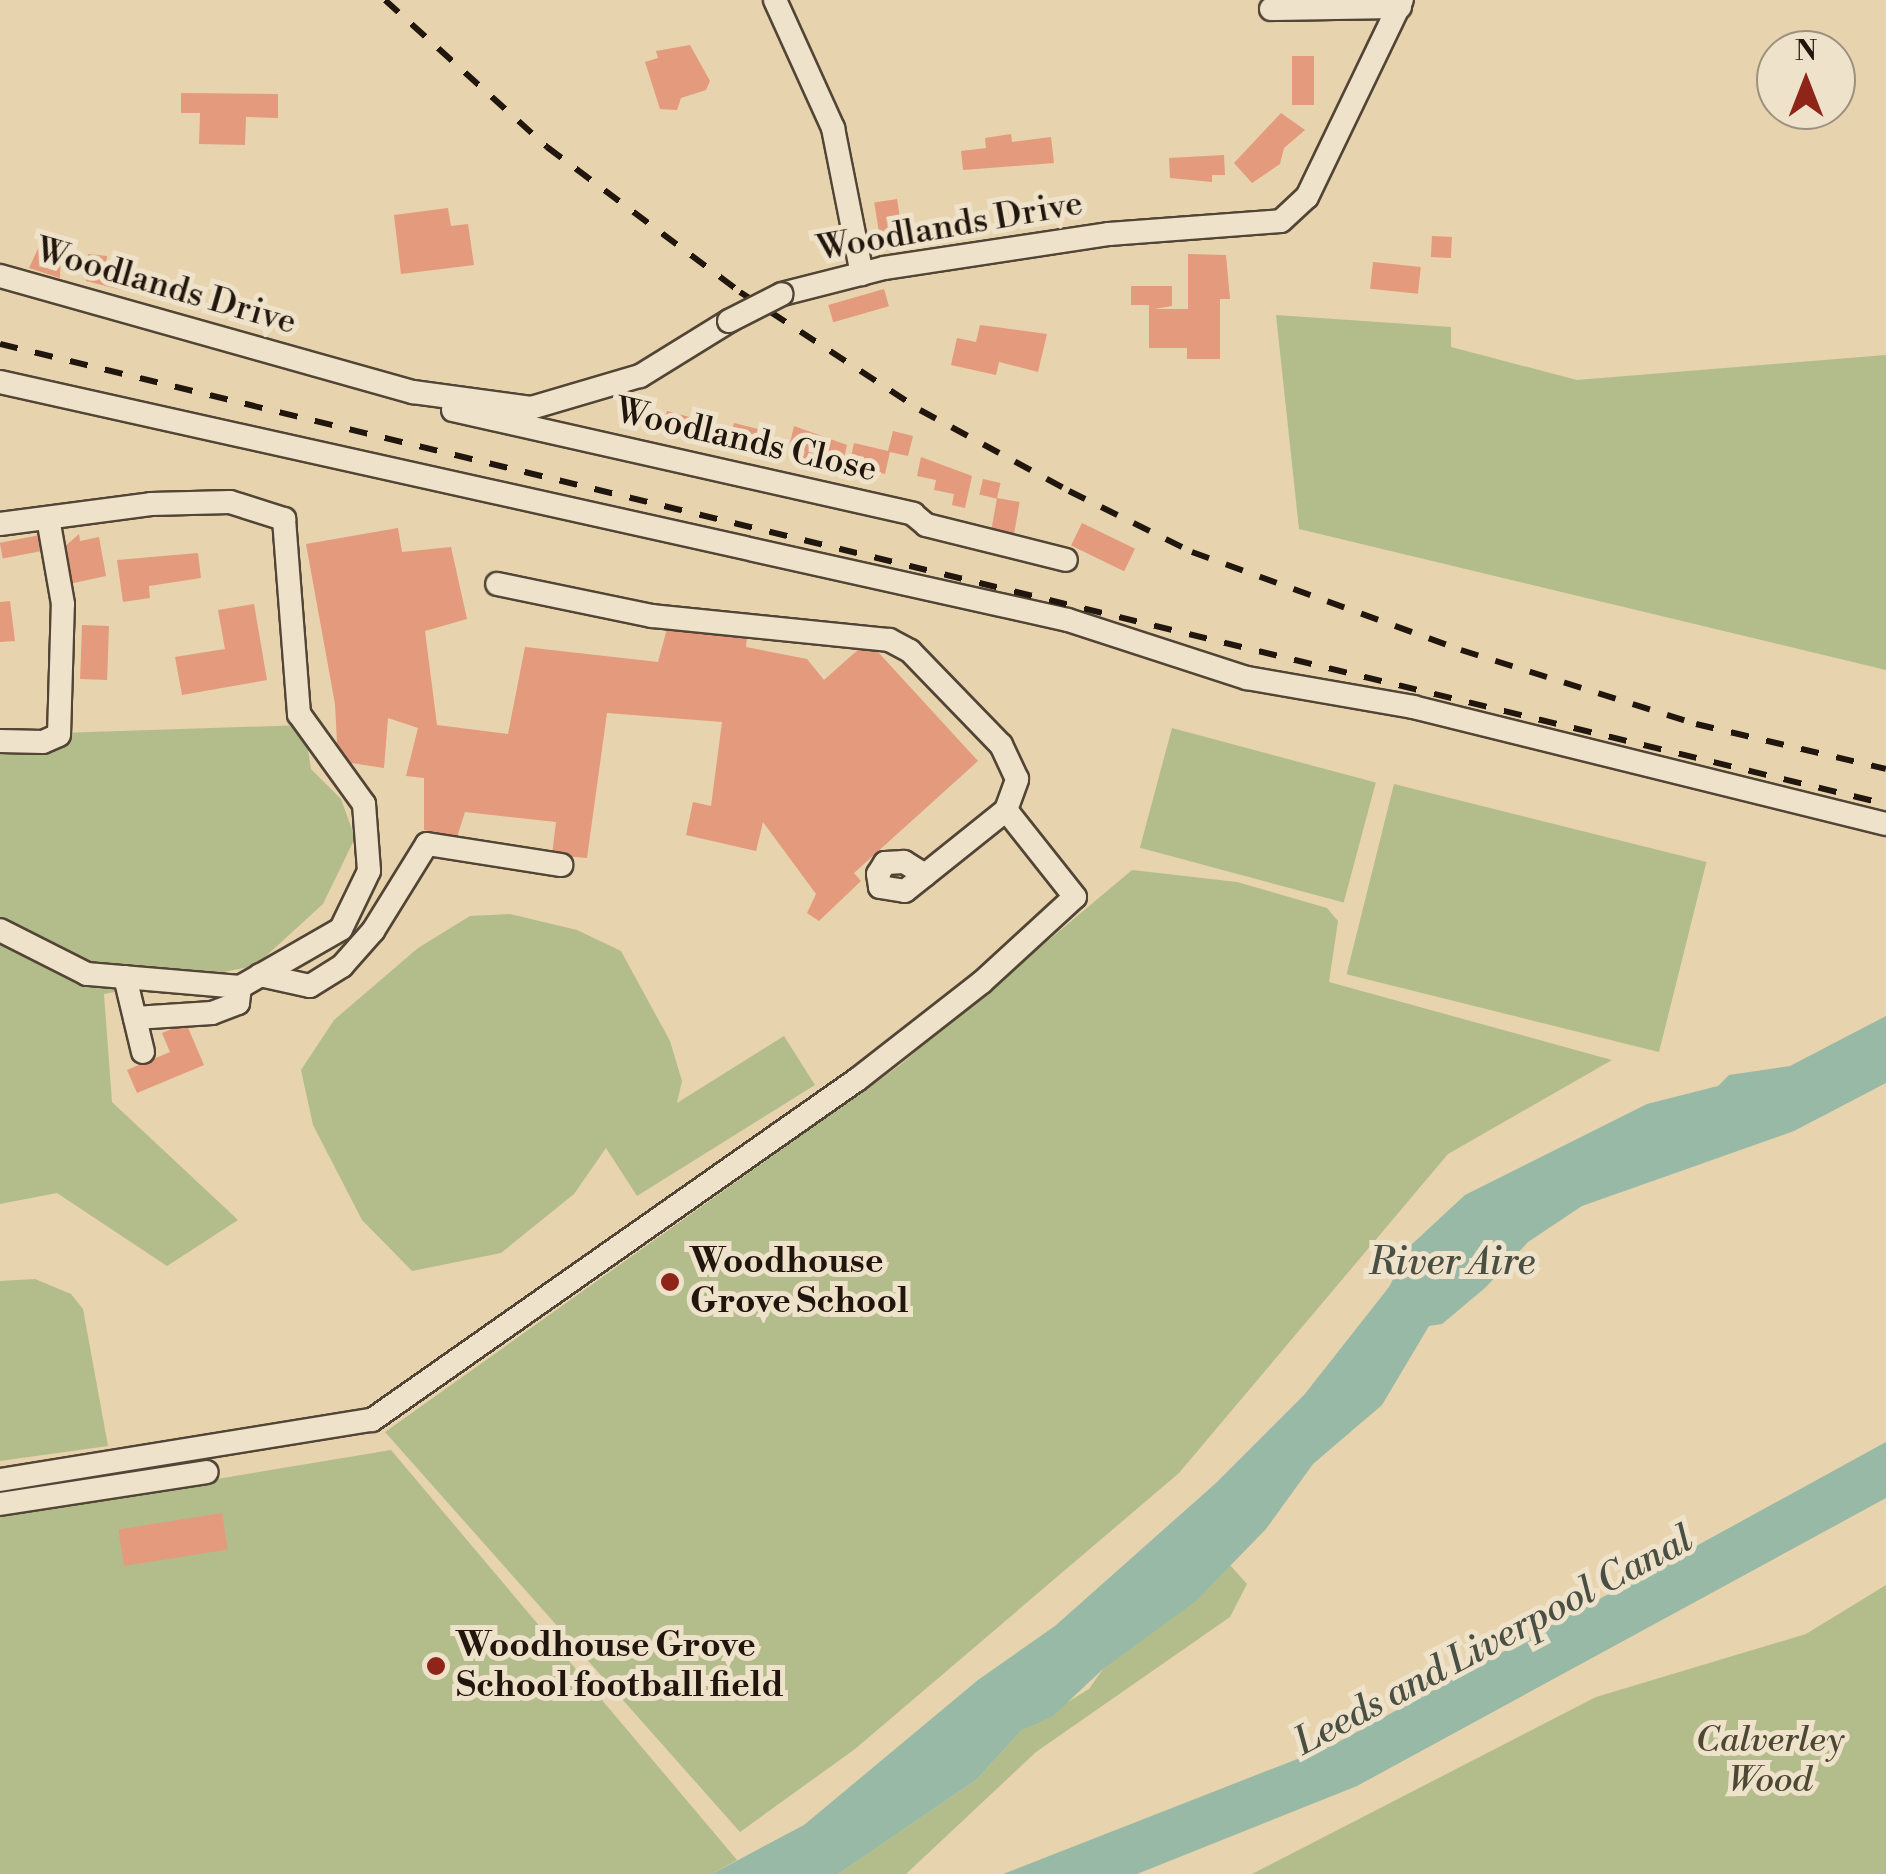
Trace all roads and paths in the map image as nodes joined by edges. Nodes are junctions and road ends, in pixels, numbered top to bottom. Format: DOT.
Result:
graph roads {
  1 [pos="775,0"];
  2 [pos="1401,3"];
  3 [pos="1272,9"];
  4 [pos="862,274"];
  5 [pos="0,276"];
  6 [pos="0,382"];
  7 [pos="413,392"];
  8 [pos="48,518"];
  9 [pos="0,524"];
  10 [pos="1066,560"];
  11 [pos="497,584"];
  12 [pos="0,741"];
  13 [pos="1006,810"];
  14 [pos="1886,824"];
  15 [pos="561,865"];
  16 [pos="925,874"];
  17 [pos="0,930"];
  18 [pos="125,977"];
  19 [pos="250,981"];
  20 [pos="135,1018"];
  21 [pos="143,1052"];
  22 [pos="207,1472"];
  23 [pos="0,1480"];
  24 [pos="0,1504"];
  1 -- 4 [label="street"];
  2 -- 3 [label="street"];
  2 -- 4 [label="street, Woodlands Drive"];
  4 -- 7 [label="street, Woodlands Drive, bridge"];
  5 -- 7 [label="street, Woodlands Drive"];
  6 -- 14 [label="street"];
  7 -- 10 [label="street, Woodlands Close"];
  8 -- 9 [label="street"];
  8 -- 12 [label="street"];
  8 -- 19 [label="street"];
  11 -- 13 [label="street"];
  13 -- 16 [label="street"];
  13 -- 23 [label="street"];
  15 -- 19 [label="street"];
  17 -- 18 [label="street"];
  18 -- 19 [label="street"];
  18 -- 20 [label="street"];
  19 -- 20 [label="street"];
  20 -- 21 [label="street"];
  22 -- 24 [label="street"];
}
